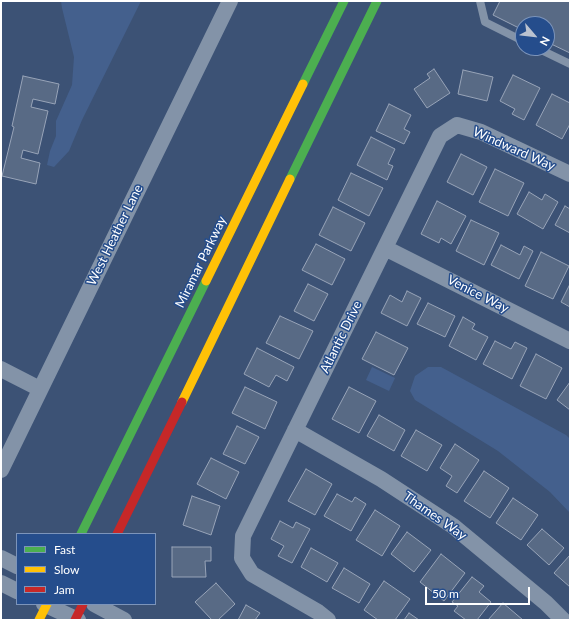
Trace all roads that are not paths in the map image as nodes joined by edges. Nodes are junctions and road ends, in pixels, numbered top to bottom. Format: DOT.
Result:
graph roads {
  1 [pos="230,1"];
  2 [pos="344,1"];
  3 [pos="377,1"];
  4 [pos="480,1"];
  5 [pos="515,37"];
  6 [pos="554,56"];
  7 [pos="570,64"];
  8 [pos="457,125"];
  9 [pos="570,174"];
  10 [pos="385,248"];
  11 [pos="570,341"];
  12 [pos="1,369"];
  13 [pos="40,389"];
  14 [pos="295,430"];
  15 [pos="1,470"];
  16 [pos="81,533"];
  17 [pos="117,533"];
  18 [pos="1,558"];
  19 [pos="16,566"];
  20 [pos="1,583"];
  21 [pos="16,590"];
  22 [pos="46,605"];
  23 [pos="48,605"];
  24 [pos="83,605"];
  25 [pos="96,605"];
  26 [pos="39,620"];
  27 [pos="76,620"];
  28 [pos="124,620"];
  29 [pos="328,620"];
  30 [pos="563,620"];
  1 -- 13 [label="street, West Heather Lane"];
  2 -- 16 [label="main road, Miramar Parkway"];
  3 -- 17 [label="main road"];
  4 -- 5 [label="lane"];
  6 -- 7 [label="lane"];
  8 -- 9 [label="street, Windward Way"];
  8 -- 10 [label="street, Atlantic Drive"];
  10 -- 11 [label="street, Venice Way"];
  10 -- 14 [label="street, Atlantic Drive"];
  12 -- 13 [label="street"];
  13 -- 15 [label="street, West Heather Lane"];
  14 -- 29 [label="street, Atlantic Drive"];
  14 -- 30 [label="street, Thames Way"];
  18 -- 19 [label="street"];
  20 -- 21 [label="street"];
  22 -- 26 [label="main road"];
  23 -- 27 [label="street"];
  24 -- 27 [label="main road"];
  25 -- 28 [label="street"];
}
